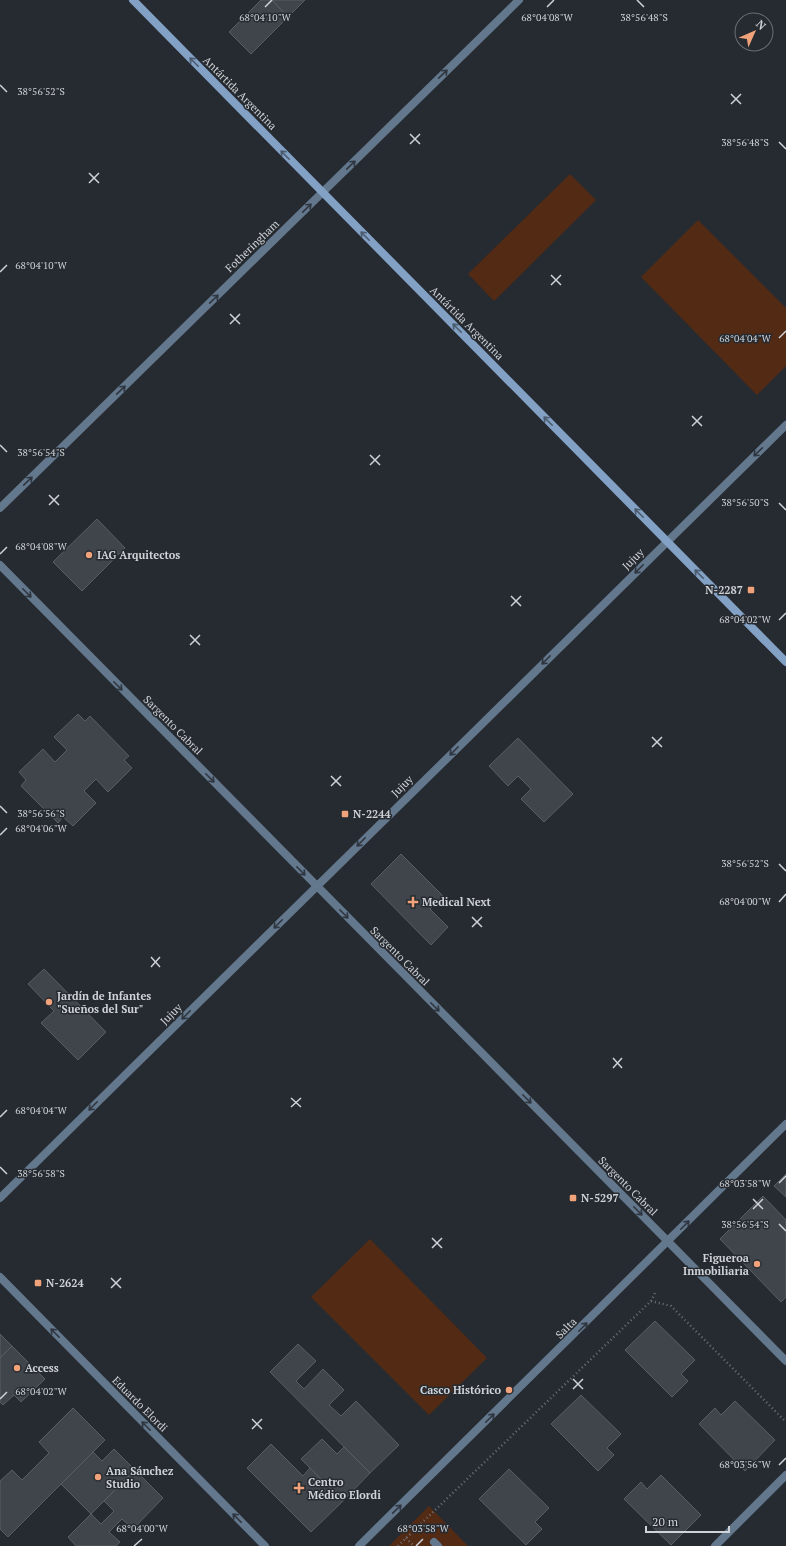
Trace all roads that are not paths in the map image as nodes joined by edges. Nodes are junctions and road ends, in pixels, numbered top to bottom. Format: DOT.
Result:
graph roads {
  1 [pos="133,0"];
  2 [pos="519,0"];
  3 [pos="323,193"];
  4 [pos="786,424"];
  5 [pos="0,508"];
  6 [pos="667,541"];
  7 [pos="0,565"];
  8 [pos="786,662"];
  9 [pos="316,887"];
  10 [pos="786,1124"];
  11 [pos="0,1198"];
  12 [pos="668,1242"];
  13 [pos="0,1277"];
  14 [pos="786,1361"];
  15 [pos="786,1475"];
  16 [pos="265,1546"];
  17 [pos="359,1546"];
  18 [pos="715,1546"];
  3 -- 1 [label="main road, Antártida Argentina, one-way"];
  3 -- 2 [label="street, Fotheringham, one-way"];
  5 -- 3 [label="street, Fotheringham, one-way"];
  6 -- 3 [label="main road, Antártida Argentina, one-way"];
  4 -- 6 [label="street, Jujuy, one-way"];
  8 -- 6 [label="main road, Antártida Argentina, one-way"];
  6 -- 9 [label="street, Jujuy, one-way"];
  7 -- 9 [label="street, Sargento Cabral, one-way"];
  9 -- 11 [label="street, Jujuy, one-way"];
  9 -- 12 [label="street, Sargento Cabral, one-way"];
  12 -- 10 [label="street, Salta, one-way"];
  12 -- 14 [label="street, Sargento Cabral"];
  17 -- 12 [label="street, Salta, one-way"];
  16 -- 13 [label="street, Eduardo Elordi, one-way"];
  15 -- 18 [label="street"];
}
